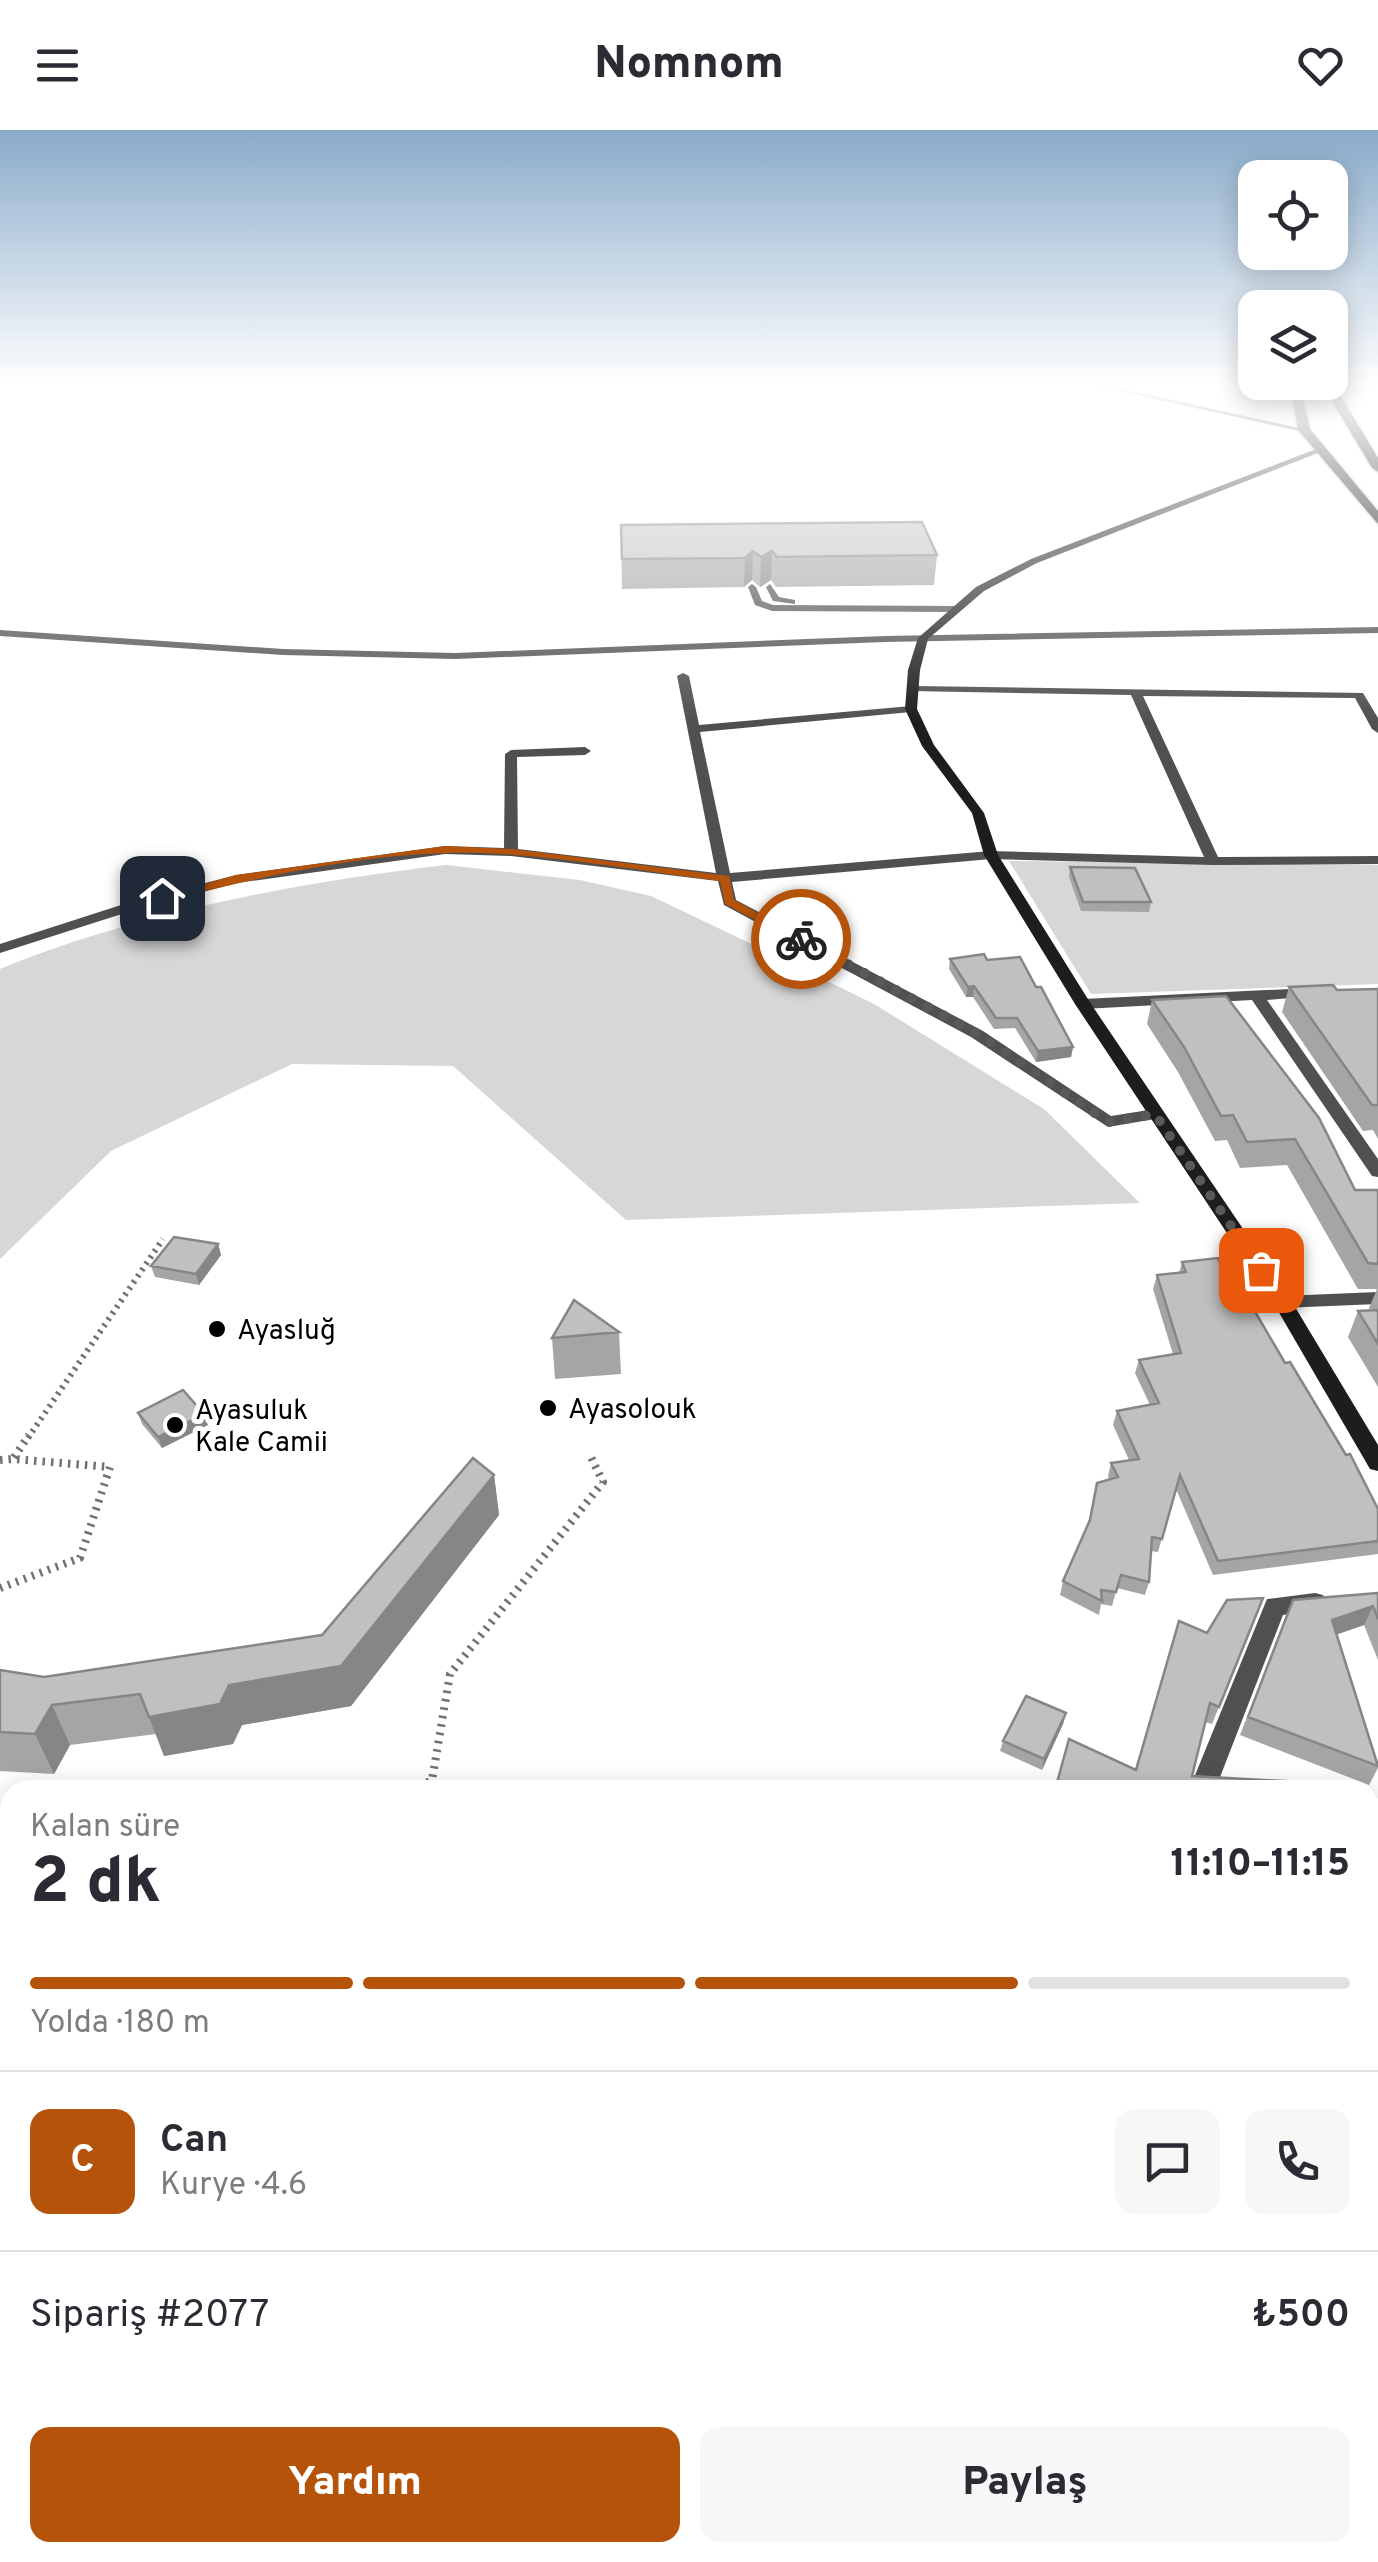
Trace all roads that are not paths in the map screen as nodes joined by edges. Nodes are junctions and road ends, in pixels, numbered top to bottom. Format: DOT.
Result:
graph roads {
  1 [pos="1204,496"];
  2 [pos="1361,496"];
  3 [pos="1378,520"];
  4 [pos="752,587"];
  5 [pos="770,587"];
  6 [pos="959,606"];
  7 [pos="1378,630"];
  8 [pos="0,632"];
  9 [pos="923,638"];
  10 [pos="683,676"];
  11 [pos="915,690"];
  12 [pos="1136,693"];
  13 [pos="910,709"];
  14 [pos="694,729"];
  15 [pos="1378,729"];
  16 [pos="585,751"];
  17 [pos="512,852"];
  18 [pos="990,855"];
  19 [pos="1378,860"];
  20 [pos="1213,861"];
  21 [pos="725,878"];
  22 [pos="0,949"];
  23 [pos="1326,992"];
  24 [pos="1257,996"];
  25 [pos="1083,1004"];
  26 [pos="1155,1114"];
  27 [pos="1378,1172"];
  28 [pos="1378,1298"];
  29 [pos="1282,1302"];
  30 [pos="1378,1464"];
  31 [pos="1344,1600"];
  32 [pos="1206,1780"];
  1 -- 6 [label="street"];
  2 -- 3 [label="highway"];
  4 -- 6 [label="lane"];
  5 -- 6 [label="lane"];
  6 -- 9 [label="street"];
  7 -- 9 [label="street"];
  8 -- 9 [label="street"];
  9 -- 11 [label="street"];
  10 -- 14 [label="street"];
  11 -- 12 [label="street"];
  11 -- 13 [label="street"];
  12 -- 15 [label="street"];
  12 -- 20 [label="street"];
  13 -- 14 [label="street"];
  13 -- 18 [label="street"];
  14 -- 21 [label="street"];
  16 -- 17 [label="street"];
  17 -- 21 [label="street"];
  17 -- 22 [label="street"];
  18 -- 20 [label="street"];
  18 -- 21 [label="street"];
  18 -- 25 [label="street"];
  19 -- 20 [label="street"];
  21 -- 26 [label="street"];
  23 -- 24 [label="street"];
  24 -- 25 [label="street"];
  24 -- 27 [label="street"];
  25 -- 26 [label="street"];
  26 -- 29 [label="street"];
  28 -- 29 [label="street"];
  29 -- 30 [label="street"];
  31 -- 32 [label="street"];
}
